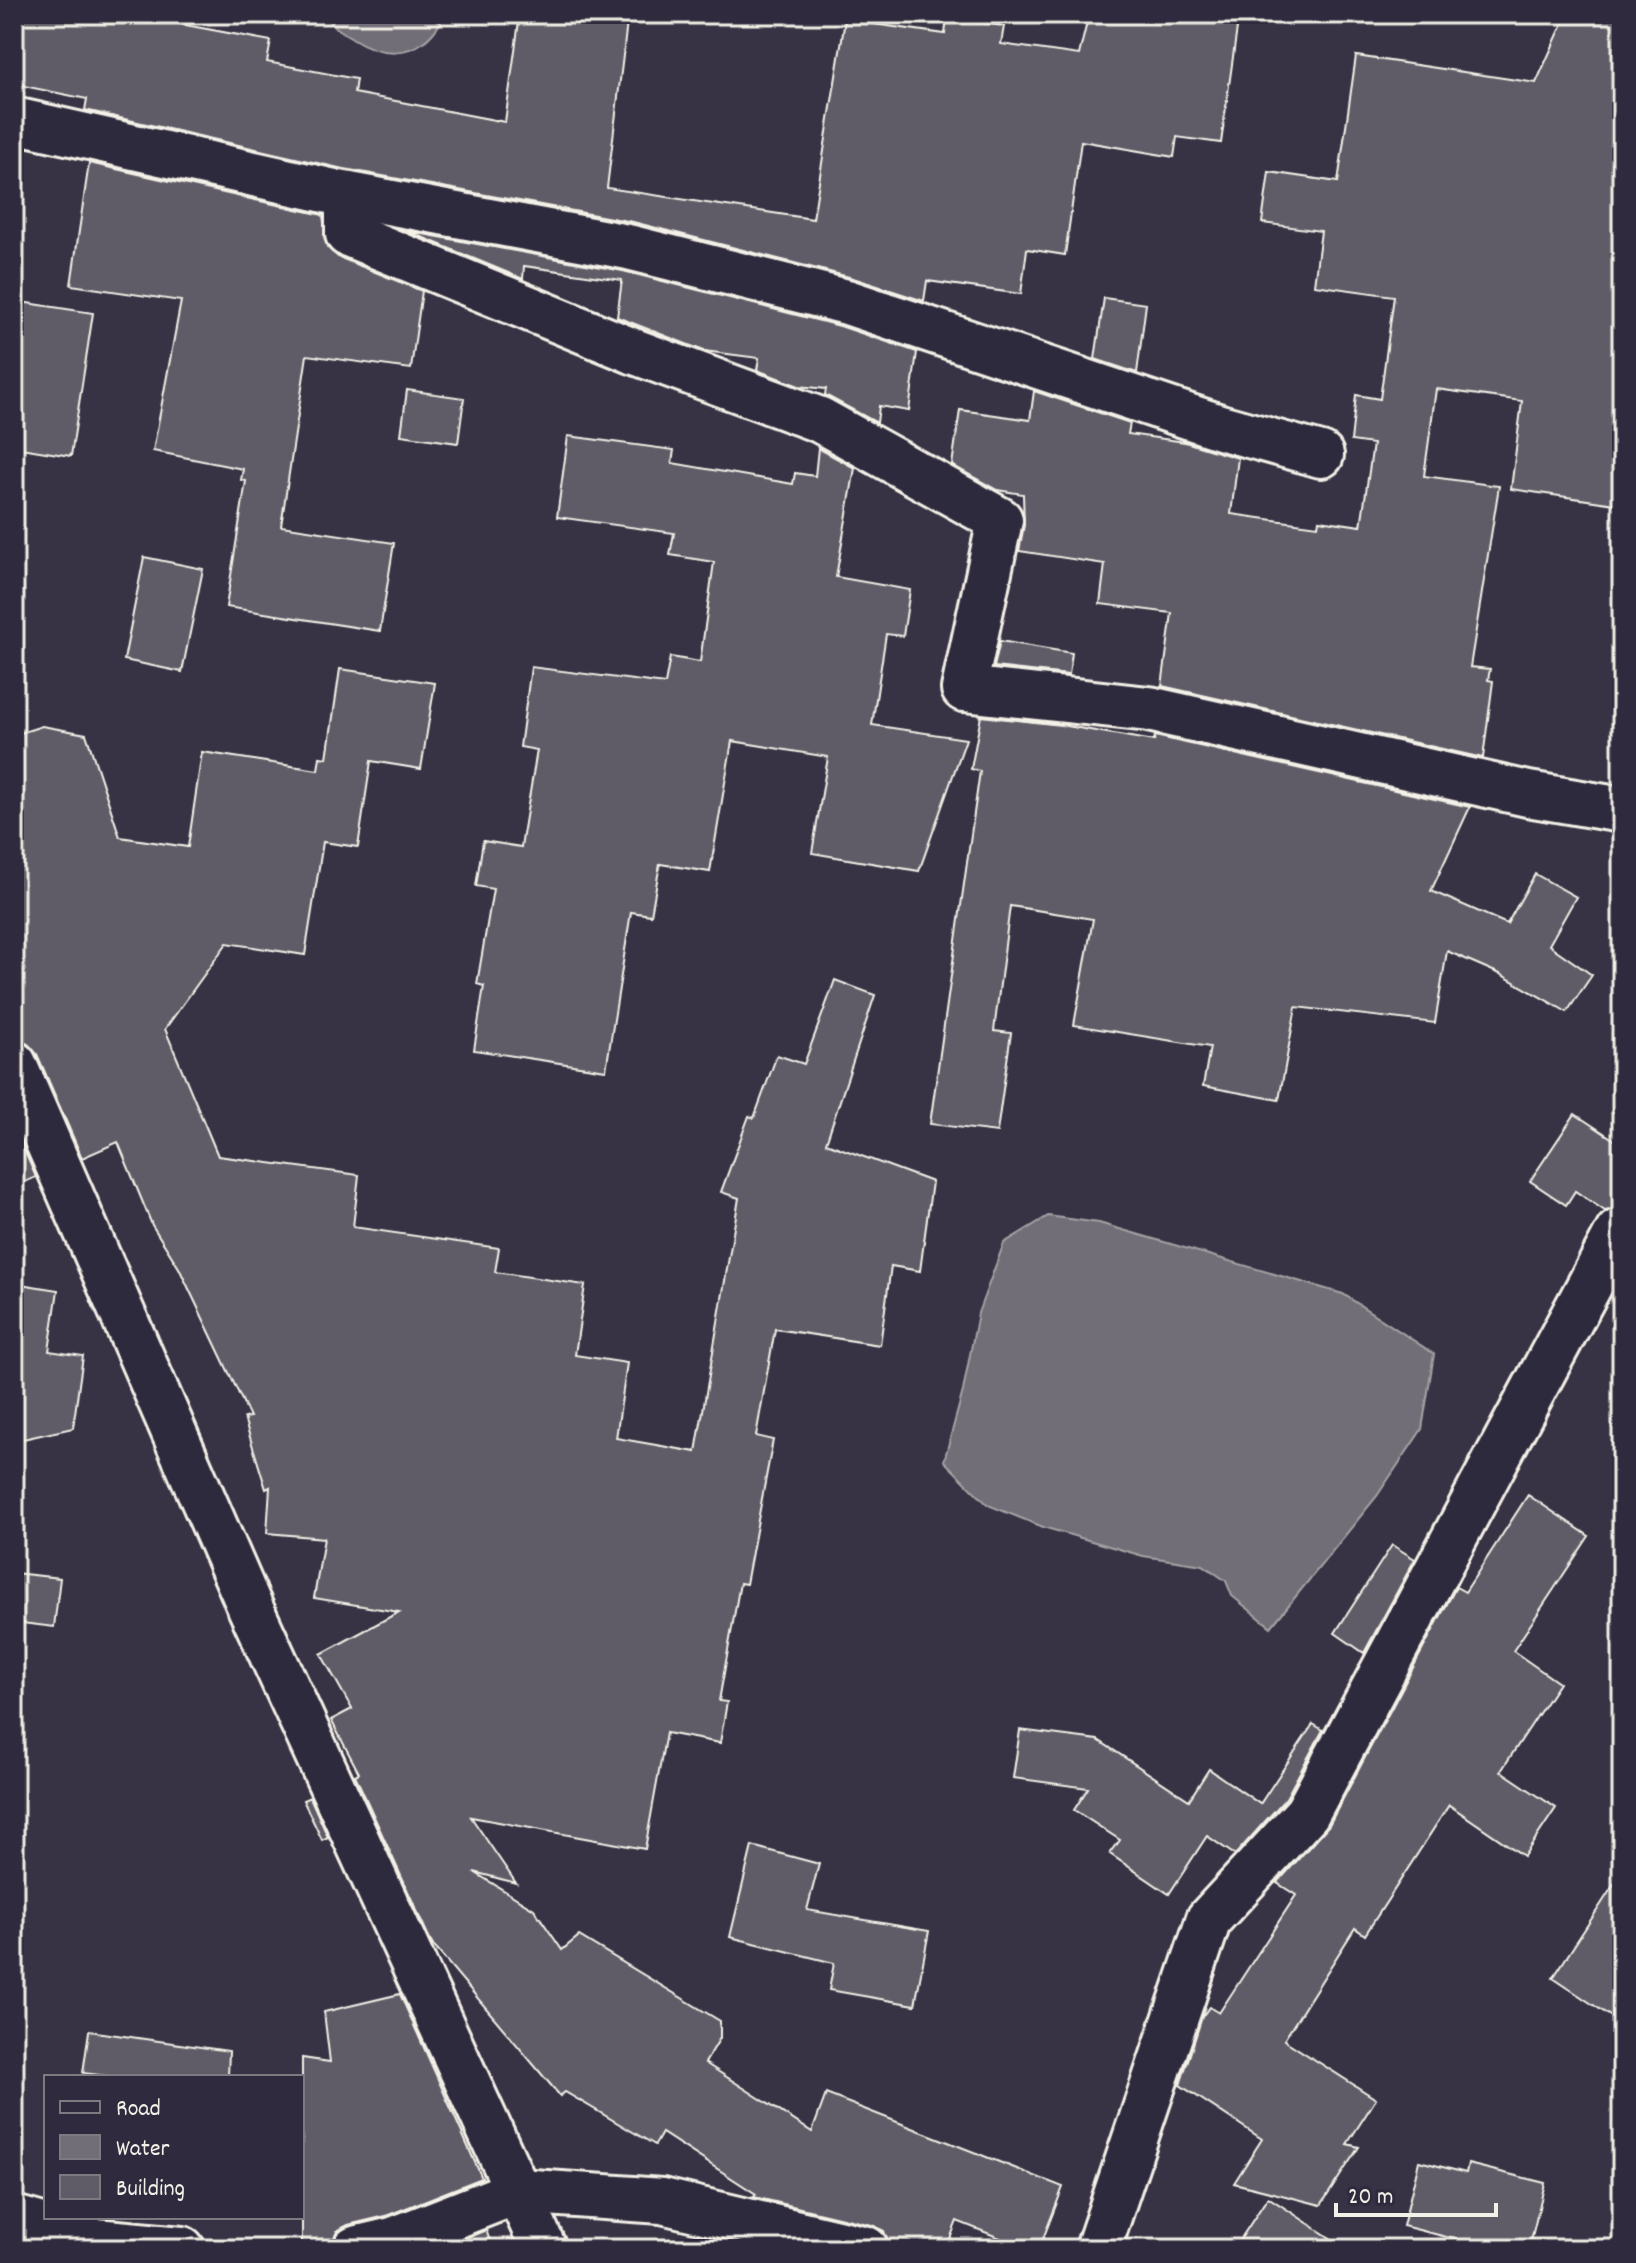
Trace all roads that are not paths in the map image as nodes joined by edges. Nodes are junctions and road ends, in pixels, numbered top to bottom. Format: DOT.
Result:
graph roads {
  1 [pos="14,120"];
  2 [pos="348,195"];
  3 [pos="1321,455"];
  4 [pos="1622,810"];
  5 [pos="14,1064"];
  6 [pos="1622,1233"];
  7 [pos="518,2191"];
  8 [pos="14,2218"];
  9 [pos="182,2249"];
  10 [pos="355,2249"];
  11 [pos="544,2249"];
  12 [pos="866,2249"];
  13 [pos="1098,2249"];
  1 -- 2 [label="street"];
  2 -- 3 [label="street"];
  2 -- 4 [label="street"];
  5 -- 7 [label="street"];
  6 -- 13 [label="street"];
  7 -- 10 [label="street"];
  7 -- 11 [label="street"];
  7 -- 12 [label="street"];
  8 -- 9 [label="street"];
}
